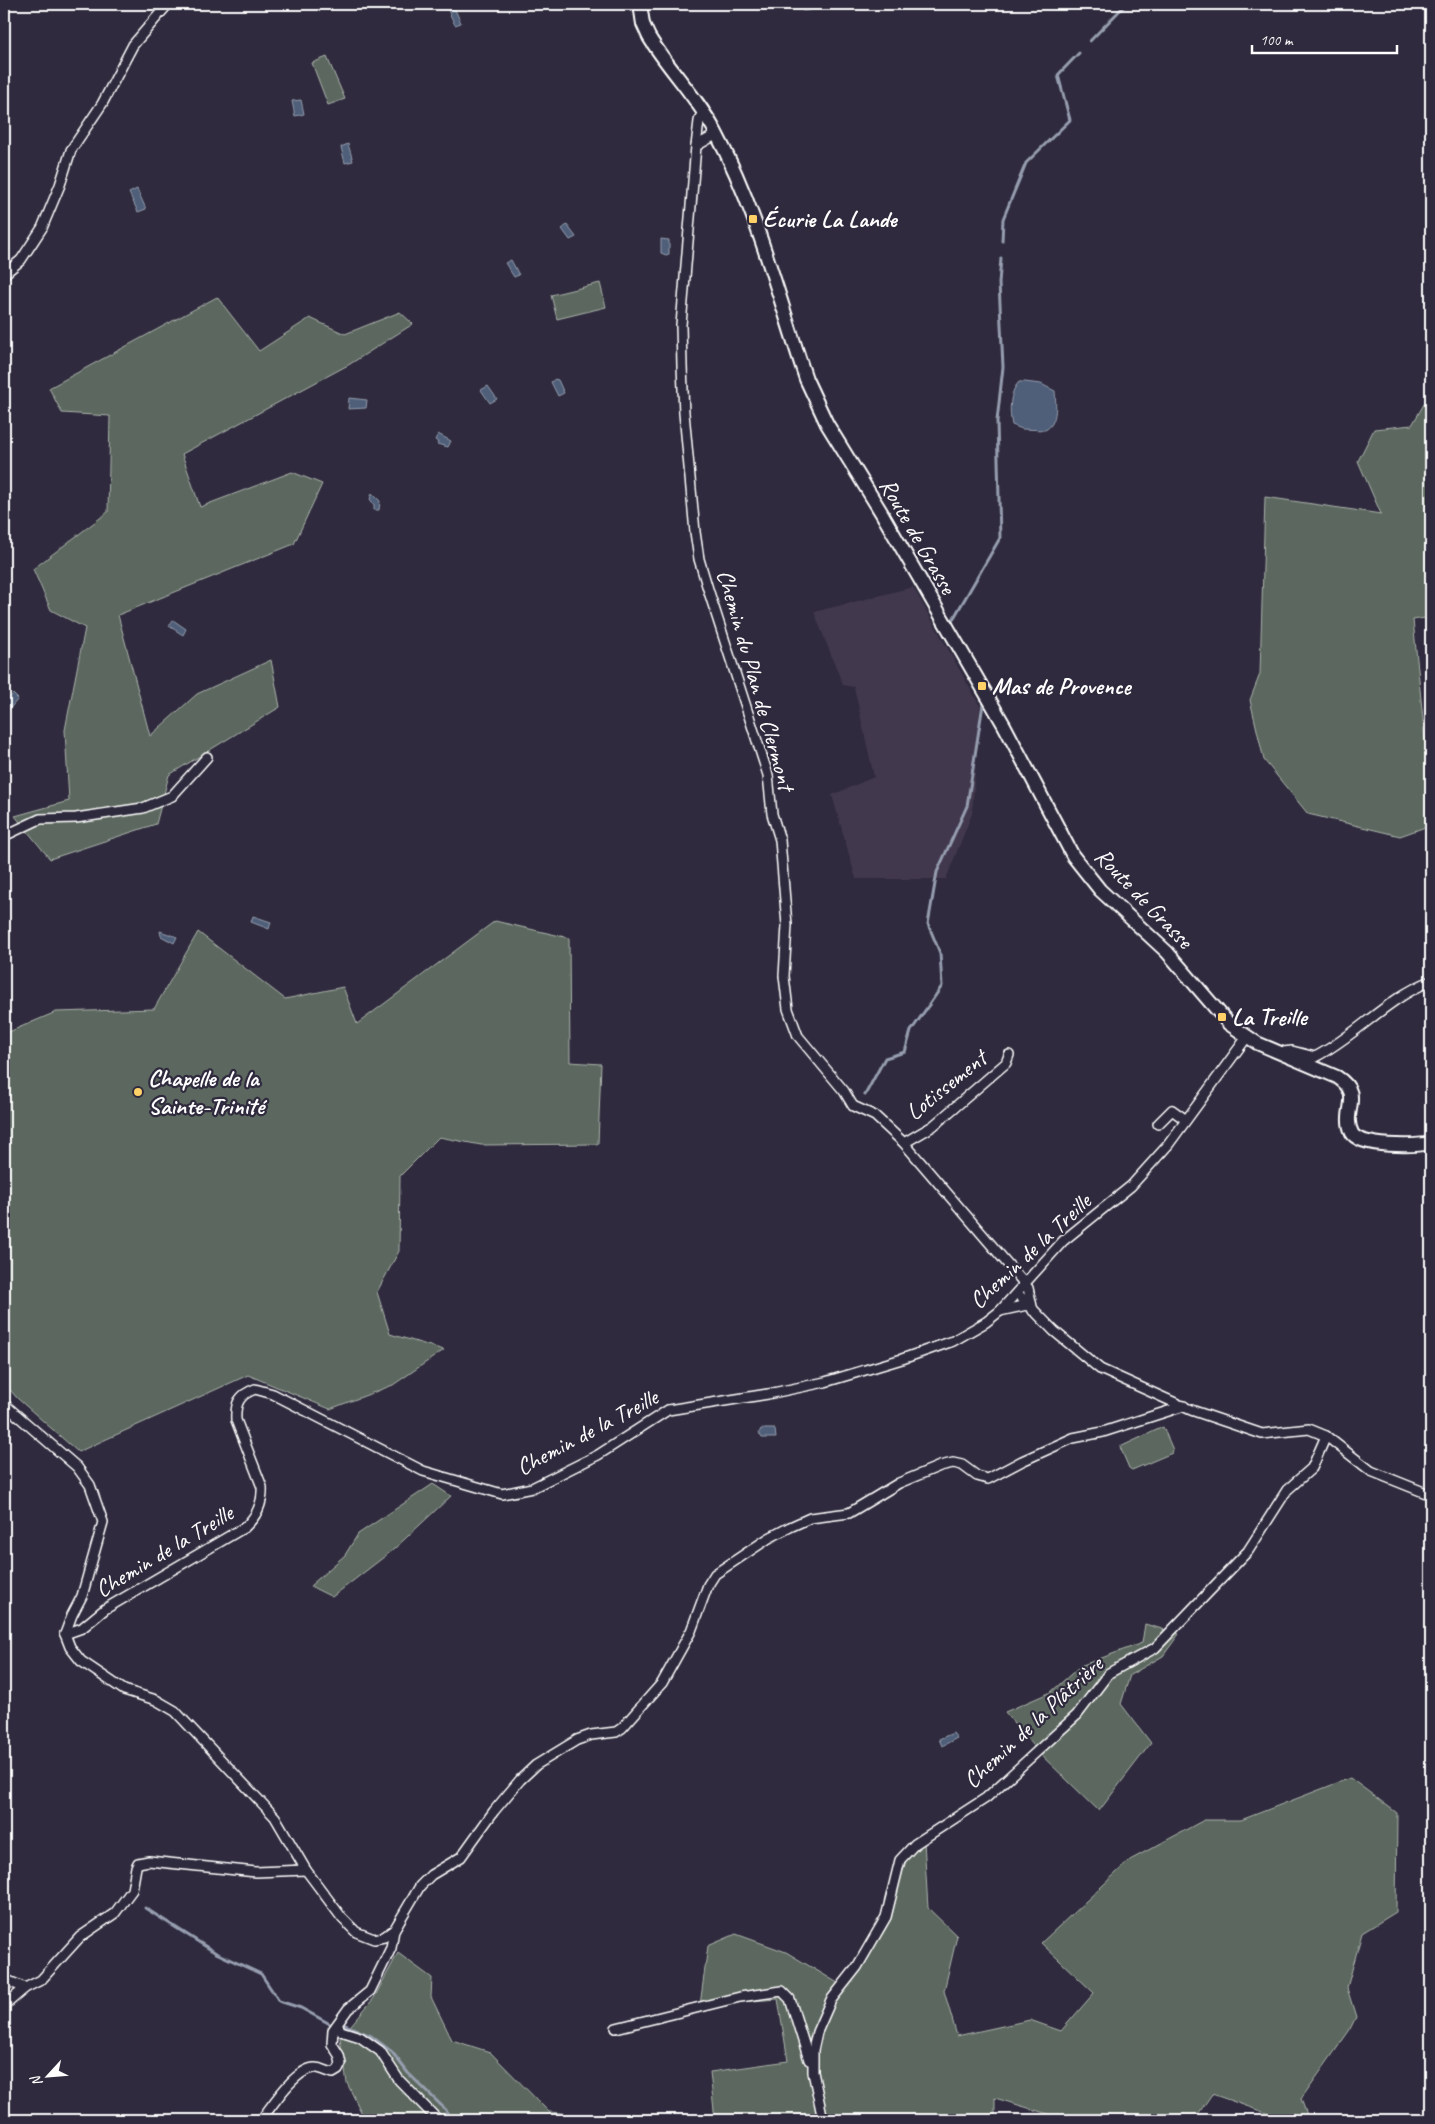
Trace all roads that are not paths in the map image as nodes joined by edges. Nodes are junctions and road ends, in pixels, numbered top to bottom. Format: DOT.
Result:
graph roads {
  1 [pos="168,4"];
  2 [pos="640,4"];
  3 [pos="703,111"];
  4 [pos="717,134"];
  5 [pos="696,146"];
  6 [pos="4,274"];
  7 [pos="207,757"];
  8 [pos="4,836"];
  9 [pos="1431,981"];
  10 [pos="1246,1037"];
  11 [pos="1280,1052"];
  12 [pos="1009,1055"];
  13 [pos="1186,1120"];
  14 [pos="1158,1124"];
  15 [pos="904,1143"];
  16 [pos="1431,1143"];
  17 [pos="1024,1283"];
  18 [pos="1017,1293"];
  19 [pos="1030,1308"];
  20 [pos="1000,1311"];
  21 [pos="1184,1406"];
  22 [pos="5,1409"];
  23 [pos="1326,1436"];
  24 [pos="1431,1495"];
  25 [pos="65,1634"];
  26 [pos="306,1870"];
  27 [pos="394,1930"];
  28 [pos="4,1979"];
  29 [pos="25,1988"];
  30 [pos="4,2006"];
  31 [pos="337,2025"];
  32 [pos="616,2028"];
  33 [pos="813,2072"];
  34 [pos="261,2120"];
  35 [pos="438,2120"];
  36 [pos="824,2120"];
  1 -- 6 [label="street"];
  2 -- 3 [label="street, Route de Grasse"];
  3 -- 4 [label="street, Route de Grasse"];
  3 -- 5 [label="street, Chemin du Plan de Clermont"];
  4 -- 5 [label="street"];
  4 -- 10 [label="street, Route de Grasse"];
  5 -- 15 [label="street, Chemin du Plan de Clermont"];
  7 -- 8 [label="street"];
  9 -- 11 [label="street"];
  10 -- 11 [label="street, Route de Grasse"];
  10 -- 13 [label="street, Chemin de la Treille"];
  11 -- 16 [label="street, Route de Grasse"];
  12 -- 15 [label="street, Lotissement"];
  13 -- 14 [label="street"];
  13 -- 17 [label="street, Chemin de la Treille"];
  15 -- 17 [label="street, Chemin du Plan de Clermont"];
  17 -- 18 [label="street, Chemin de la Treille"];
  17 -- 19 [label="street"];
  18 -- 19 [label="street"];
  18 -- 20 [label="street, Chemin de la Treille"];
  19 -- 20 [label="street"];
  19 -- 21 [label="street"];
  20 -- 25 [label="street, Chemin de la Treille"];
  21 -- 23 [label="street"];
  21 -- 27 [label="street"];
  22 -- 25 [label="street"];
  23 -- 24 [label="street"];
  23 -- 33 [label="street, Chemin de la Plâtrière"];
  25 -- 26 [label="street"];
  26 -- 27 [label="street"];
  26 -- 29 [label="street"];
  27 -- 31 [label="street"];
  28 -- 29 [label="street"];
  29 -- 30 [label="street"];
  31 -- 34 [label="street"];
  31 -- 35 [label="street"];
  32 -- 33 [label="street"];
  33 -- 36 [label="street, Chemin de la Plâtrière"];
}
